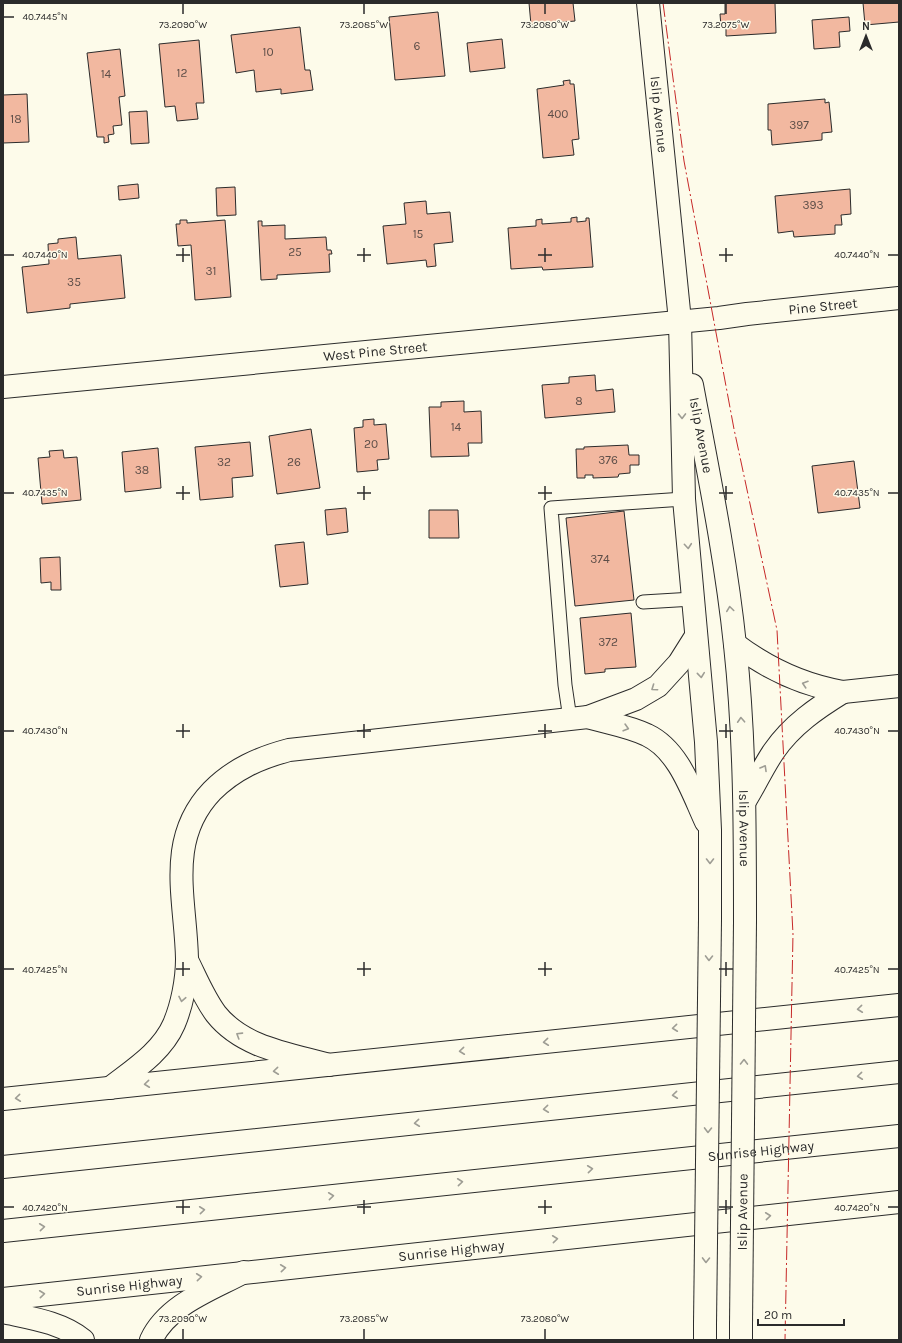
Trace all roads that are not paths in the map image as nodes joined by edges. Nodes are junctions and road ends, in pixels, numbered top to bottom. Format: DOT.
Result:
graph roads {
  1 [pos="648,3"];
  2 [pos="899,298"];
  3 [pos="747,314"];
  4 [pos="680,321"];
  5 [pos="3,387"];
  6 [pos="684,499"];
  7 [pos="693,599"];
  8 [pos="644,602"];
  9 [pos="696,636"];
  10 [pos="735,644"];
  11 [pos="899,686"];
  12 [pos="843,692"];
  13 [pos="579,718"];
  14 [pos="745,801"];
  15 [pos="710,830"];
  16 [pos="187,960"];
  17 [pos="899,1005"];
  18 [pos="329,1065"];
  19 [pos="899,1072"];
  20 [pos="110,1088"];
  21 [pos="3,1099"];
  22 [pos="899,1136"];
  23 [pos="3,1166"];
  24 [pos="899,1202"];
  25 [pos="3,1231"];
  26 [pos="244,1272"];
  27 [pos="3,1298"];
  28 [pos="3,1312"];
  29 [pos="705,1332"];
  30 [pos="741,1333"];
  31 [pos="83,1340"];
  32 [pos="151,1340"];
  1 -- 4 [label="main road, Islip Avenue"];
  2 -- 3 [label="main road, Pine Street"];
  3 -- 4 [label="main road, West Pine Street"];
  4 -- 5 [label="main road, West Pine Street"];
  4 -- 6 [label="main road, Islip Avenue, one-way"];
  10 -- 4 [label="main road, Islip Avenue, one-way"];
  6 -- 7 [label="main road, Islip Avenue, one-way"];
  6 -- 13 [label="lane"];
  7 -- 8 [label="lane"];
  7 -- 9 [label="main road, Islip Avenue"];
  9 -- 13 [label="main road, one-way"];
  9 -- 15 [label="main road, Islip Avenue, one-way"];
  12 -- 10 [label="main road, one-way"];
  14 -- 10 [label="main road, Islip Avenue, one-way"];
  11 -- 12 [label="main road"];
  14 -- 12 [label="main road, one-way"];
  13 -- 15 [label="main road, one-way"];
  13 -- 16 [label="main road"];
  30 -- 14 [label="main road, Islip Avenue, one-way, bridge"];
  15 -- 29 [label="main road, Islip Avenue, one-way, bridge"];
  18 -- 16 [label="main road, one-way"];
  16 -- 20 [label="main road, one-way"];
  17 -- 18 [label="main road, one-way"];
  18 -- 20 [label="main road, one-way"];
  19 -- 23 [label="main road, one-way"];
  20 -- 21 [label="main road, one-way"];
  25 -- 22 [label="main road, Sunrise Highway, one-way"];
  26 -- 24 [label="main road, Sunrise Highway, one-way"];
  27 -- 26 [label="main road, Sunrise Highway, one-way"];
  26 -- 32 [label="main road"];
  28 -- 31 [label="main road"];
}
